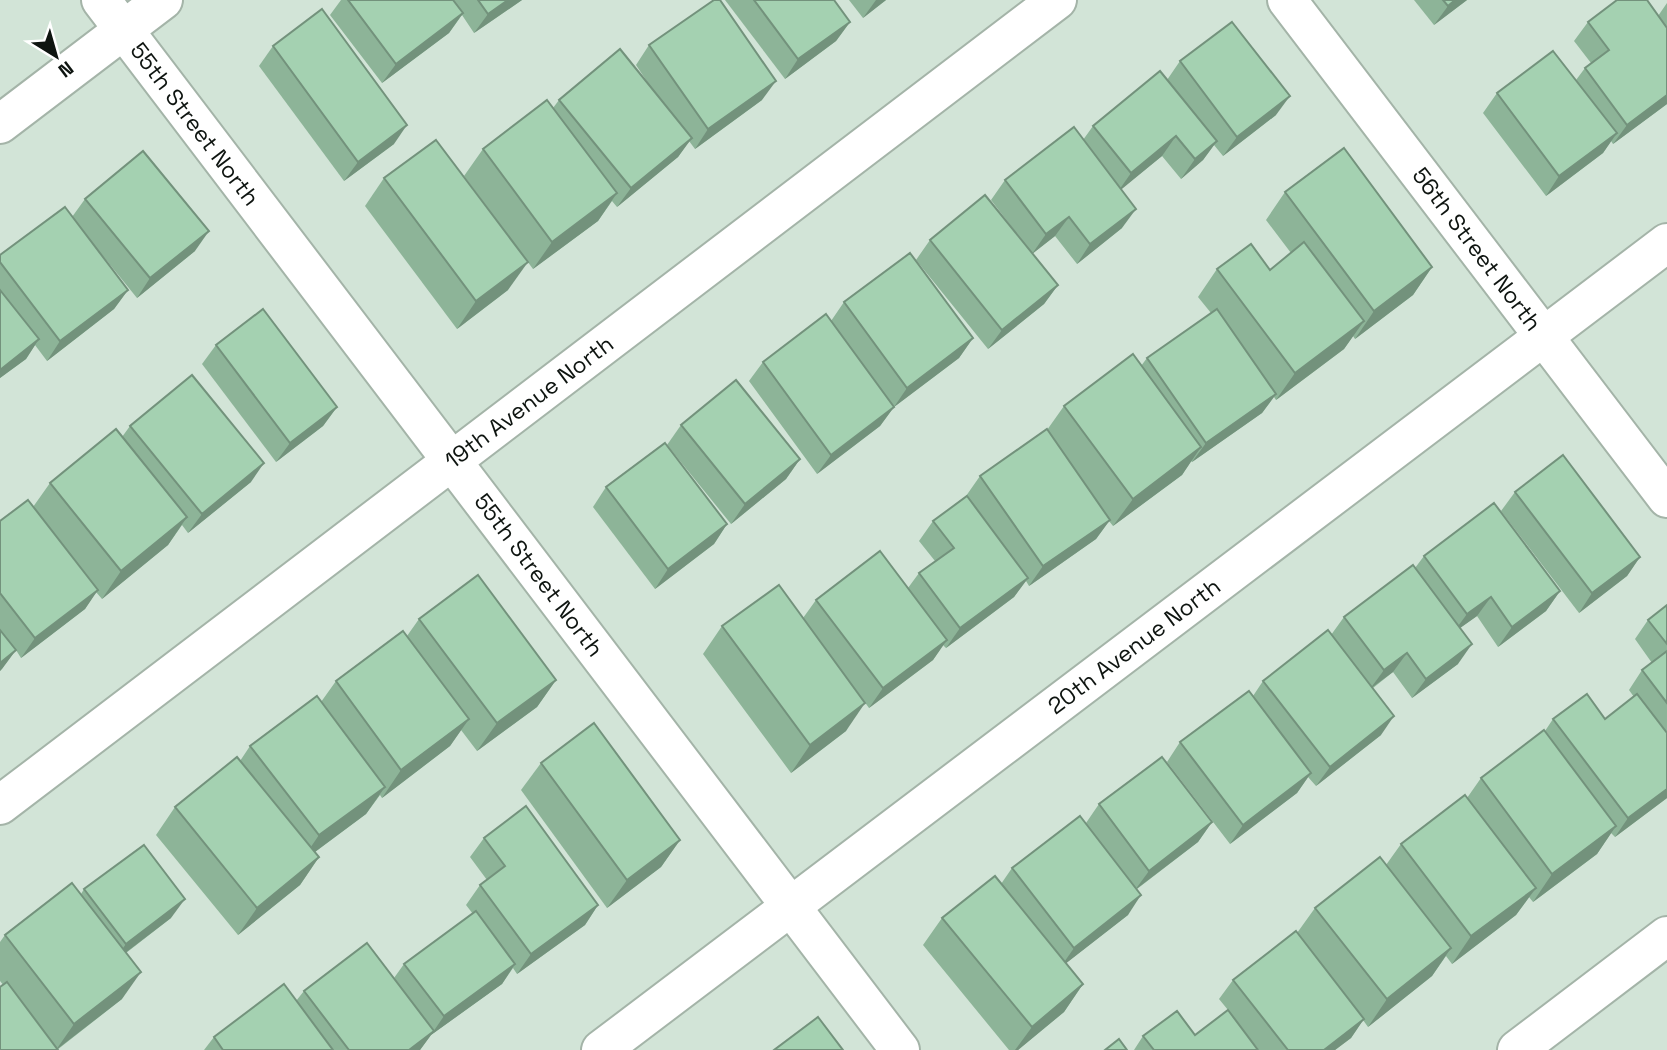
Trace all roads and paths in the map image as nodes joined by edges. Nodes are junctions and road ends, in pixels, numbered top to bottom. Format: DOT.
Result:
graph roads {
  1 [pos="101,0"];
  2 [pos="163,0"];
  3 [pos="1057,0"];
  4 [pos="1287,0"];
  5 [pos="124,30"];
  6 [pos="0,124"];
  7 [pos="1667,243"];
  8 [pos="1544,336"];
  9 [pos="452,461"];
  10 [pos="1667,498"];
  11 [pos="0,805"];
  12 [pos="791,906"];
  13 [pos="1667,936"];
  14 [pos="601,1050"];
  15 [pos="900,1050"];
  16 [pos="1517,1050"];
  1 -- 5 [label="street, 55th Street North"];
  2 -- 5 [label="street"];
  3 -- 9 [label="street, 19th Avenue North"];
  4 -- 8 [label="street, 56th Street North"];
  5 -- 6 [label="street"];
  5 -- 9 [label="street, 55th Street North"];
  7 -- 8 [label="street, 20th Avenue North"];
  8 -- 10 [label="street, 56th Street North"];
  8 -- 12 [label="street, 20th Avenue North"];
  9 -- 11 [label="street, 19th Avenue North"];
  9 -- 12 [label="street, 55th Street North"];
  12 -- 14 [label="street, 20th Avenue North"];
  12 -- 15 [label="street, 55th Street North"];
  13 -- 16 [label="street"];
}
